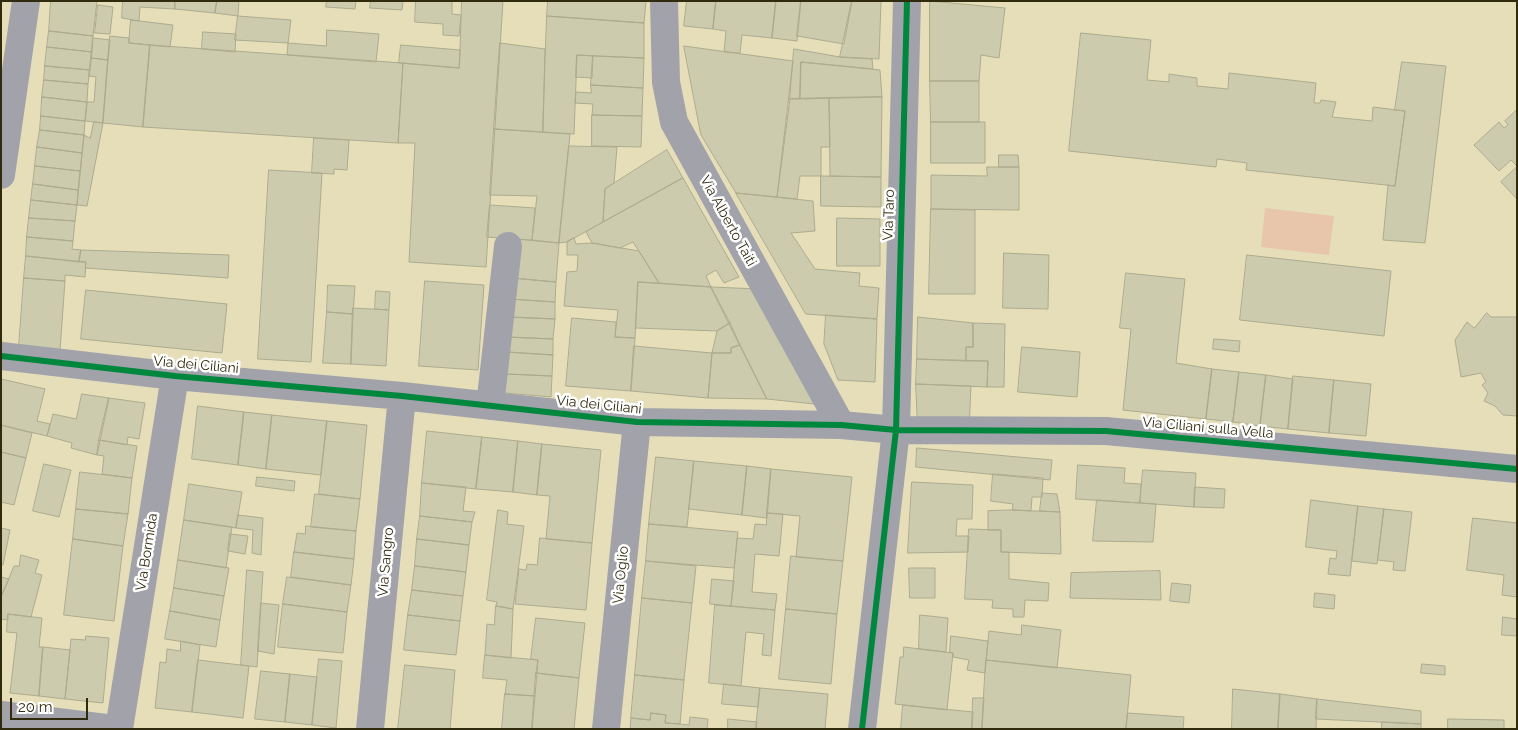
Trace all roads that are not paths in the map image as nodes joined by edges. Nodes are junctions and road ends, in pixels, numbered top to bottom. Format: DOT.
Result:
graph roads {
  1 [pos="26,1"];
  2 [pos="664,1"];
  3 [pos="908,1"];
  4 [pos="4,146"];
  5 [pos="1,175"];
  6 [pos="508,246"];
  7 [pos="1,356"];
  8 [pos="176,376"];
  9 [pos="402,396"];
  10 [pos="490,406"];
  11 [pos="637,422"];
  12 [pos="842,425"];
  13 [pos="896,430"];
  14 [pos="1517,469"];
  15 [pos="1,716"];
  16 [pos="114,729"];
  17 [pos="119,729"];
  18 [pos="370,729"];
  19 [pos="606,729"];
  20 [pos="862,729"];
  1 -- 4 [label="street"];
  2 -- 12 [label="street, Via Alberto Taiti"];
  3 -- 13 [label="street, Via Taro"];
  4 -- 5 [label="street"];
  6 -- 10 [label="street"];
  7 -- 8 [label="street, Via dei Ciliani"];
  8 -- 9 [label="street, Via dei Ciliani"];
  8 -- 17 [label="street, Via Bormida"];
  9 -- 10 [label="street, Via dei Ciliani"];
  9 -- 18 [label="street, Via Sangro"];
  10 -- 11 [label="street, Via dei Ciliani"];
  11 -- 12 [label="street, Via dei Ciliani"];
  11 -- 19 [label="street, Via Oglio"];
  12 -- 13 [label="street, Via dei Ciliani"];
  13 -- 14 [label="street, Via Ciliani sulla Vella"];
  13 -- 20 [label="street"];
  15 -- 16 [label="street"];
}
